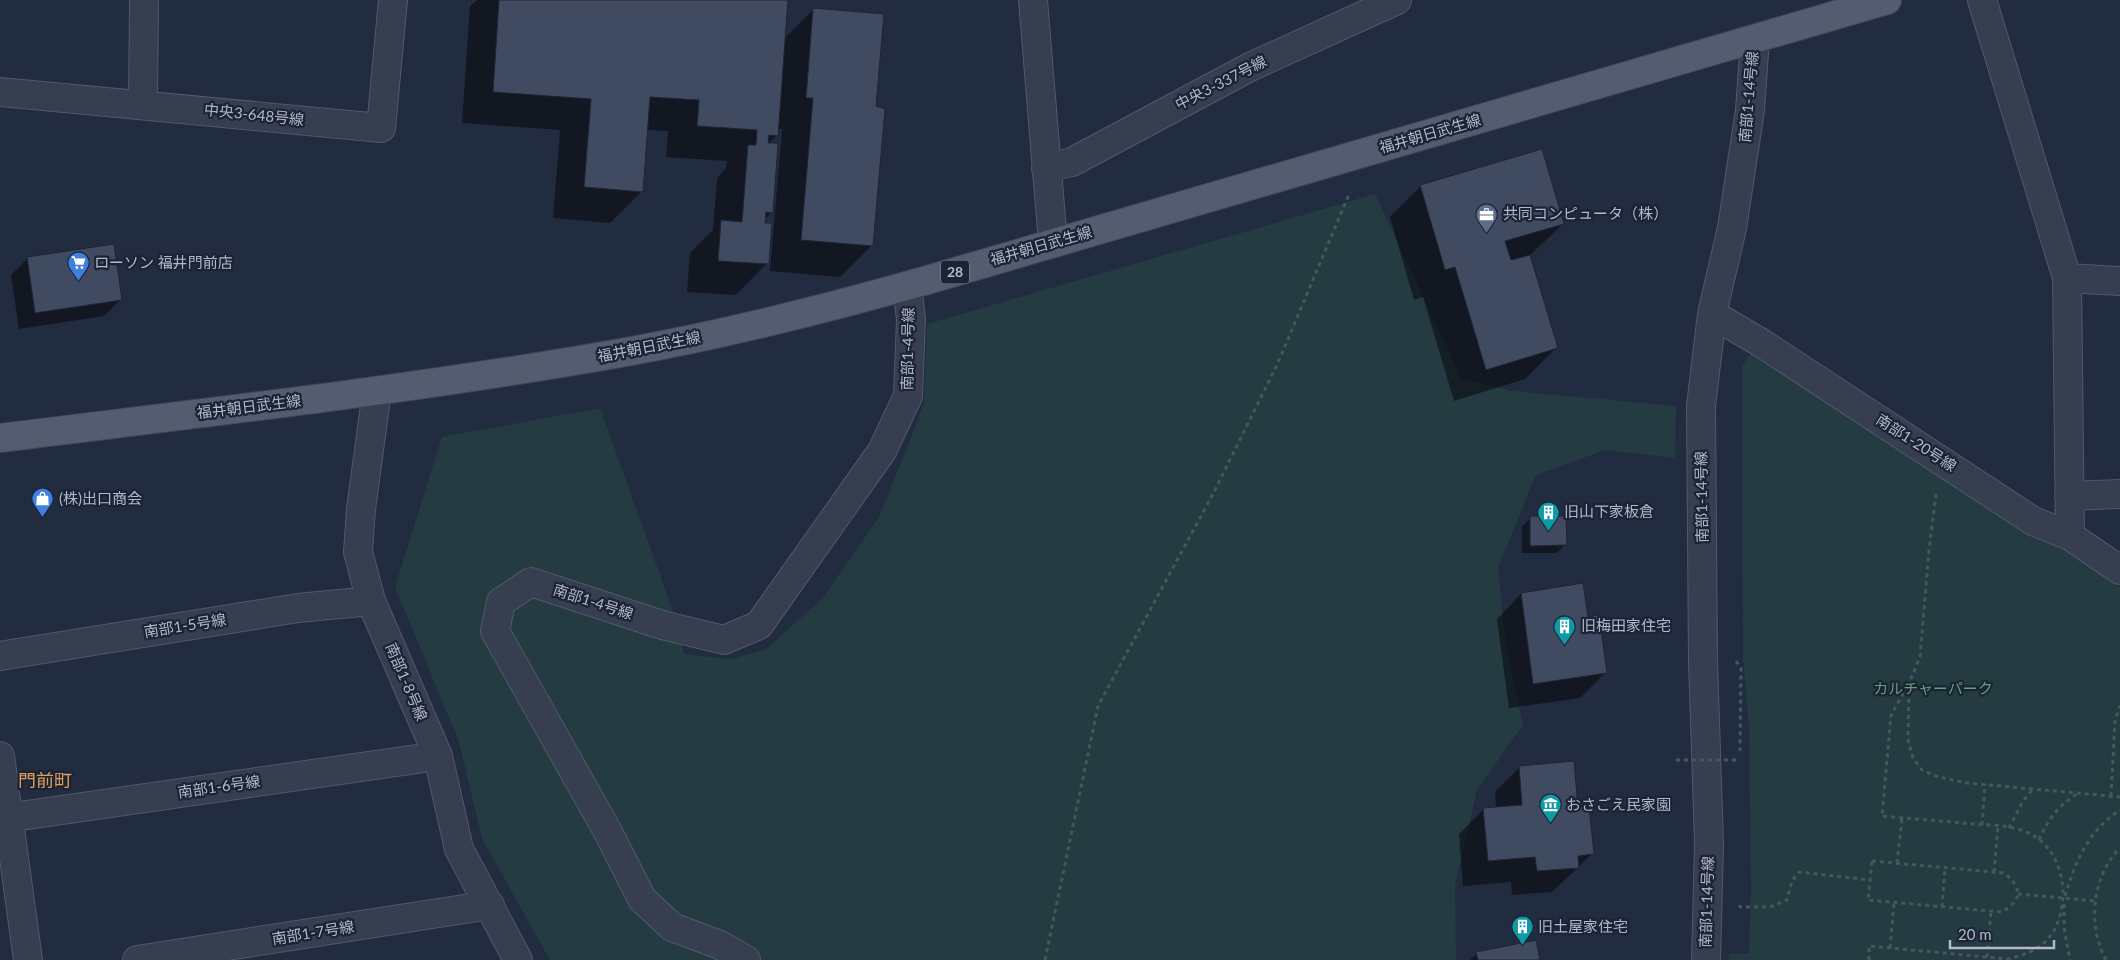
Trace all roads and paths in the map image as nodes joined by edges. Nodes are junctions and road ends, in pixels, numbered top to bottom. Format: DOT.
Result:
graph roads {
  1 [pos="144,0"];
  2 [pos="393,0"];
  3 [pos="1033,0"];
  4 [pos="1397,0"];
  5 [pos="1887,0"];
  6 [pos="1982,0"];
  7 [pos="1755,39"];
  8 [pos="0,92"];
  9 [pos="143,105"];
  10 [pos="1046,168"];
  11 [pos="1350,192"];
  12 [pos="1053,243"];
  13 [pos="2067,278"];
  14 [pos="2120,281"];
  15 [pos="907,286"];
  16 [pos="1712,314"];
  17 [pos="377,391"];
  18 [pos="0,438"];
  19 [pos="1941,459"];
  20 [pos="2120,494"];
  21 [pos="2069,496"];
  22 [pos="2070,536"];
  23 [pos="2120,570"];
  24 [pos="371,601"];
  25 [pos="0,656"];
  26 [pos="1909,682"];
  27 [pos="2120,706"];
  28 [pos="0,756"];
  29 [pos="438,756"];
  30 [pos="1676,760"];
  31 [pos="1740,760"];
  32 [pos="1985,784"];
  33 [pos="2034,788"];
  34 [pos="2078,793"];
  35 [pos="2111,796"];
  36 [pos="2120,797"];
  37 [pos="2120,810"];
  38 [pos="4,818"];
  39 [pos="1902,818"];
  40 [pos="1982,825"];
  41 [pos="1998,826"];
  42 [pos="2009,828"];
  43 [pos="2040,840"];
  44 [pos="2120,848"];
  45 [pos="1898,863"];
  46 [pos="1946,868"];
  47 [pos="1994,872"];
  48 [pos="1870,880"];
  49 [pos="2018,894"];
  50 [pos="2064,898"];
  51 [pos="2096,902"];
  52 [pos="1894,903"];
  53 [pos="490,906"];
  54 [pos="1740,907"];
  55 [pos="1942,907"];
  56 [pos="1991,911"];
  57 [pos="1890,948"];
  58 [pos="2028,954"];
  59 [pos="1987,957"];
  60 [pos="1972,958"];
  61 [pos="1996,959"];
  62 [pos="28,960"];
  63 [pos="137,960"];
  64 [pos="518,960"];
  65 [pos="746,960"];
  66 [pos="1045,960"];
  67 [pos="1706,960"];
  68 [pos="1869,960"];
  69 [pos="2029,960"];
  70 [pos="2070,960"];
  71 [pos="2106,960"];
  1 -- 9 [label="street"];
  2 -- 9 [label="street, 中央3-648号線"];
  3 -- 10 [label="street"];
  4 -- 10 [label="street, 中央3-337号線"];
  5 -- 7 [label="main road, 福井朝日武生線 / 28"];
  6 -- 13 [label="street"];
  7 -- 12 [label="main road, 福井朝日武生線 / 28"];
  7 -- 16 [label="street, 南部1-14号線"];
  8 -- 9 [label="street, 中央3-648号線"];
  10 -- 12 [label="street"];
  11 -- 66 [label="path"];
  12 -- 15 [label="main road, 福井朝日武生線 / 28"];
  13 -- 14 [label="street"];
  13 -- 21 [label="street"];
  15 -- 17 [label="main road, 福井朝日武生線 / 28"];
  15 -- 65 [label="street, 南部1-4号線"];
  16 -- 19 [label="street, 南部1-20号線"];
  16 -- 67 [label="street, 南部1-14号線"];
  17 -- 18 [label="main road, 福井朝日武生線 / 28"];
  17 -- 24 [label="street, 南部1-8号線"];
  19 -- 22 [label="street, 南部1-20号線"];
  19 -- 26 [label="path"];
  20 -- 21 [label="street"];
  21 -- 22 [label="street"];
  22 -- 23 [label="street, 南部1-20号線"];
  24 -- 25 [label="street, 南部1-5号線"];
  24 -- 29 [label="street, 南部1-8号線"];
  26 -- 32 [label="path"];
  26 -- 39 [label="path"];
  27 -- 35 [label="path"];
  28 -- 38 [label="street"];
  29 -- 38 [label="street, 南部1-6号線"];
  29 -- 53 [label="street, 南部1-8号線"];
  30 -- 31 [label="path, bridge"];
  32 -- 33 [label="path"];
  32 -- 40 [label="path"];
  33 -- 34 [label="path"];
  33 -- 42 [label="path"];
  34 -- 35 [label="path"];
  34 -- 43 [label="path"];
  35 -- 36 [label="path"];
  37 -- 50 [label="path"];
  38 -- 62 [label="street"];
  39 -- 40 [label="path"];
  39 -- 45 [label="path"];
  40 -- 41 [label="path"];
  41 -- 42 [label="path"];
  41 -- 47 [label="path"];
  42 -- 43 [label="path"];
  43 -- 50 [label="path"];
  44 -- 51 [label="path"];
  45 -- 46 [label="path"];
  45 -- 48 [label="path"];
  46 -- 47 [label="path"];
  46 -- 55 [label="path"];
  47 -- 49 [label="path"];
  48 -- 52 [label="path"];
  48 -- 54 [label="path"];
  49 -- 50 [label="path"];
  49 -- 56 [label="path"];
  50 -- 51 [label="path"];
  50 -- 58 [label="path"];
  50 -- 70 [label="path"];
  51 -- 71 [label="path"];
  52 -- 55 [label="path"];
  52 -- 57 [label="path"];
  53 -- 63 [label="street, 南部1-7号線"];
  53 -- 64 [label="street, 南部1-8号線"];
  55 -- 56 [label="path"];
  56 -- 59 [label="path"];
  57 -- 60 [label="path"];
  57 -- 68 [label="path"];
  58 -- 61 [label="path"];
  58 -- 69 [label="path"];
  59 -- 60 [label="path"];
  59 -- 61 [label="path"];
}
